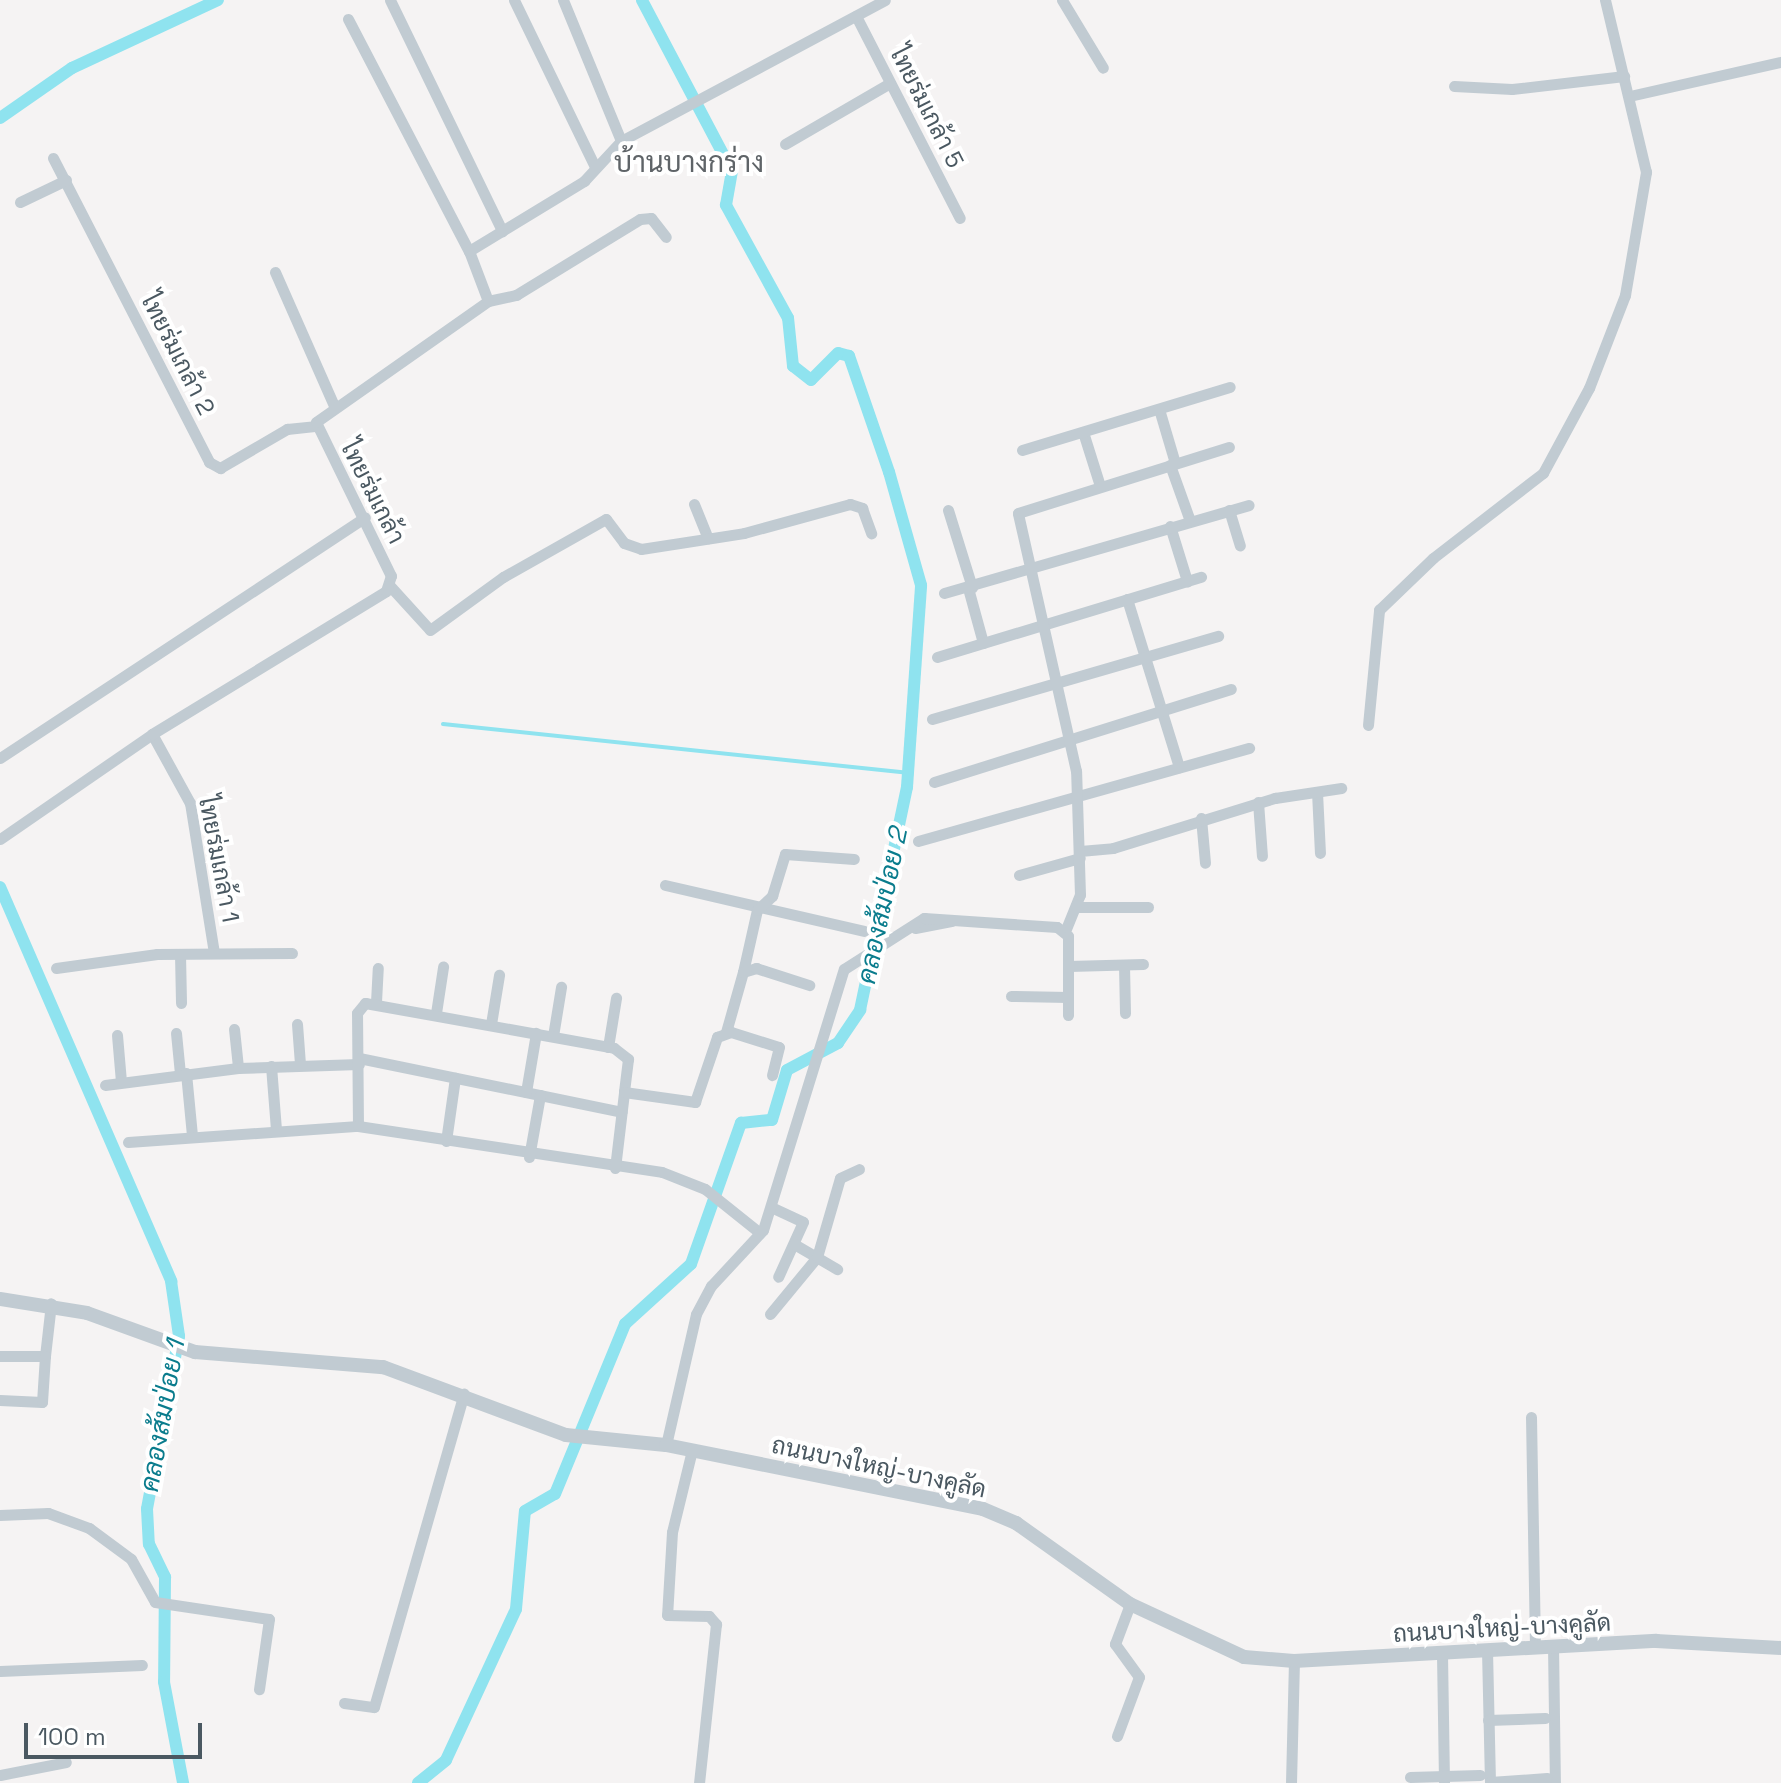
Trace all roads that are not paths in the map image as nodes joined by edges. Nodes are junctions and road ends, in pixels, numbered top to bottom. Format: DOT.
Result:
graph roads {
  1 [pos="390,0"];
  2 [pos="514,0"];
  3 [pos="563,0"];
  4 [pos="885,0"];
  5 [pos="1062,0"];
  6 [pos="1605,0"];
  7 [pos="856,16"];
  8 [pos="348,19"];
  9 [pos="1781,62"];
  10 [pos="1103,68"];
  11 [pos="1624,76"];
  12 [pos="890,83"];
  13 [pos="1454,86"];
  14 [pos="1634,95"];
  15 [pos="621,141"];
  16 [pos="785,144"];
  17 [pos="53,158"];
  18 [pos="595,167"];
  19 [pos="66,180"];
  20 [pos="20,202"];
  21 [pos="960,218"];
  22 [pos="502,231"];
  23 [pos="666,237"];
  24 [pos="469,251"];
  25 [pos="275,272"];
  26 [pos="488,301"];
  27 [pos="1230,387"];
  28 [pos="334,406"];
  29 [pos="1159,409"];
  30 [pos="317,426"];
  31 [pos="1083,432"];
  32 [pos="1229,447"];
  33 [pos="1022,450"];
  34 [pos="1173,464"];
  35 [pos="1100,486"];
  36 [pos="694,504"];
  37 [pos="1249,505"];
  38 [pos="948,510"];
  39 [pos="1229,510"];
  40 [pos="365,517"];
  41 [pos="1190,521"];
  42 [pos="1170,526"];
  43 [pos="871,533"];
  44 [pos="708,538"];
  45 [pos="1240,545"];
  46 [pos="1028,571"];
  47 [pos="1201,577"];
  48 [pos="1187,581"];
  49 [pos="390,586"];
  50 [pos="970,588"];
  51 [pos="944,593"];
  52 [pos="1127,599"];
  53 [pos="1041,625"];
  54 [pos="1218,636"];
  55 [pos="983,643"];
  56 [pos="1145,656"];
  57 [pos="937,657"];
  58 [pos="1057,683"];
  59 [pos="1231,689"];
  60 [pos="1161,710"];
  61 [pos="932,719"];
  62 [pos="1368,725"];
  63 [pos="152,734"];
  64 [pos="1072,737"];
  65 [pos="1249,748"];
  66 [pos="0,758"];
  67 [pos="1179,767"];
  68 [pos="934,782"];
  69 [pos="1341,788"];
  70 [pos="1317,792"];
  71 [pos="1078,795"];
  72 [pos="1258,802"];
  73 [pos="1201,818"];
  74 [pos="0,839"];
  75 [pos="918,841"];
  76 [pos="1320,853"];
  77 [pos="1080,854"];
  78 [pos="1262,856"];
  79 [pos="854,859"];
  80 [pos="1205,863"];
  81 [pos="1019,875"];
  82 [pos="665,885"];
  83 [pos="1078,907"];
  84 [pos="1148,907"];
  85 [pos="757,910"];
  86 [pos="1066,929"];
  87 [pos="864,931"];
  88 [pos="214,953"];
  89 [pos="292,953"];
  90 [pos="180,954"];
  91 [pos="1143,964"];
  92 [pos="1124,965"];
  93 [pos="1069,966"];
  94 [pos="443,967"];
  95 [pos="56,968"];
  96 [pos="378,968"];
  97 [pos="743,972"];
  98 [pos="499,975"];
  99 [pos="809,985"];
  100 [pos="561,987"];
  101 [pos="1011,996"];
  102 [pos="1068,997"];
  103 [pos="616,998"];
  104 [pos="376,1002"];
  105 [pos="181,1003"];
  106 [pos="436,1013"];
  107 [pos="1125,1013"];
  108 [pos="1068,1015"];
  109 [pos="297,1024"];
  110 [pos="491,1024"];
  111 [pos="234,1029"];
  112 [pos="726,1032"];
  113 [pos="176,1033"];
  114 [pos="536,1033"];
  115 [pos="117,1035"];
  116 [pos="553,1036"];
  117 [pos="608,1047"];
  118 [pos="359,1061"];
  119 [pos="300,1064"];
  120 [pos="271,1066"];
  121 [pos="238,1068"];
  122 [pos="183,1073"];
  123 [pos="772,1075"];
  124 [pos="455,1078"];
  125 [pos="121,1082"];
  126 [pos="105,1085"];
  127 [pos="526,1092"];
  128 [pos="624,1092"];
  129 [pos="540,1095"];
  130 [pos="622,1112"];
  131 [pos="358,1126"];
  132 [pos="276,1130"];
  133 [pos="192,1135"];
  134 [pos="446,1141"];
  135 [pos="128,1142"];
  136 [pos="529,1157"];
  137 [pos="615,1168"];
  138 [pos="859,1169"];
  139 [pos="771,1207"];
  140 [pos="760,1233"];
  141 [pos="794,1244"];
  142 [pos="817,1257"];
  143 [pos="837,1269"];
  144 [pos="778,1277"];
  145 [pos="0,1299"];
  146 [pos="51,1303"];
  147 [pos="770,1314"];
  148 [pos="0,1356"];
  149 [pos="45,1356"];
  150 [pos="464,1394"];
  151 [pos="0,1400"];
  152 [pos="1531,1417"];
  153 [pos="666,1445"];
  154 [pos="692,1450"];
  155 [pos="0,1515"];
  156 [pos="1130,1604"];
  157 [pos="1553,1645"];
  158 [pos="1535,1646"];
  159 [pos="1781,1648"];
  160 [pos="1487,1650"];
  161 [pos="1442,1654"];
  162 [pos="1294,1661"];
  163 [pos="142,1665"];
  164 [pos="0,1671"];
  165 [pos="259,1689"];
  166 [pos="344,1703"];
  167 [pos="1545,1718"];
  168 [pos="1488,1720"];
  169 [pos="1117,1736"];
  170 [pos="66,1762"];
  171 [pos="0,1775"];
  172 [pos="1410,1777"];
  173 [pos="1444,1779"];
  174 [pos="1487,1780"];
  175 [pos="1551,1781"];
  176 [pos="699,1783"];
  177 [pos="1291,1783"];
  1 -- 22 [label="street"];
  2 -- 18 [label="street"];
  3 -- 15 [label="street"];
  4 -- 7 [label="street"];
  5 -- 10 [label="street"];
  6 -- 11 [label="street"];
  7 -- 12 [label="street, ไทยร่มเกล้า 5"];
  7 -- 15 [label="street"];
  8 -- 24 [label="street"];
  9 -- 14 [label="street"];
  11 -- 13 [label="street"];
  11 -- 14 [label="street"];
  12 -- 16 [label="street"];
  12 -- 21 [label="street, ไทยร่มเกล้า 5"];
  14 -- 62 [label="street"];
  15 -- 18 [label="street"];
  17 -- 19 [label="street, ไทยร่มเกล้า 2"];
  18 -- 22 [label="street"];
  19 -- 20 [label="street"];
  19 -- 30 [label="street, ไทยร่มเกล้า 2"];
  22 -- 24 [label="street"];
  23 -- 26 [label="street, ไทยร่มเกล้า"];
  24 -- 26 [label="street"];
  25 -- 28 [label="street"];
  26 -- 28 [label="street, ไทยร่มเกล้า"];
  27 -- 29 [label="street"];
  28 -- 30 [label="street, ไทยร่มเกล้า"];
  29 -- 31 [label="street"];
  29 -- 34 [label="street"];
  30 -- 40 [label="street, ไทยร่มเกล้า"];
  31 -- 33 [label="street"];
  31 -- 35 [label="street"];
  32 -- 34 [label="street"];
  34 -- 35 [label="street"];
  34 -- 41 [label="street"];
  35 -- 46 [label="street"];
  36 -- 44 [label="street"];
  37 -- 39 [label="street"];
  38 -- 50 [label="street"];
  39 -- 41 [label="street"];
  39 -- 45 [label="street"];
  40 -- 49 [label="street, ไทยร่มเกล้า"];
  40 -- 66 [label="street"];
  41 -- 42 [label="street"];
  42 -- 46 [label="street"];
  42 -- 48 [label="street"];
  43 -- 44 [label="street"];
  44 -- 49 [label="street"];
  46 -- 50 [label="street"];
  46 -- 53 [label="street"];
  47 -- 48 [label="street"];
  48 -- 52 [label="street"];
  49 -- 63 [label="street"];
  50 -- 51 [label="street"];
  50 -- 55 [label="street"];
  52 -- 53 [label="street"];
  52 -- 56 [label="street"];
  53 -- 55 [label="street"];
  53 -- 58 [label="street"];
  54 -- 56 [label="street"];
  55 -- 57 [label="street"];
  56 -- 58 [label="street"];
  56 -- 60 [label="street"];
  58 -- 61 [label="street"];
  58 -- 64 [label="street"];
  59 -- 60 [label="street"];
  60 -- 64 [label="street"];
  60 -- 67 [label="street"];
  63 -- 74 [label="street"];
  63 -- 88 [label="street, ไทยร่มเกล้า 1"];
  64 -- 68 [label="street"];
  64 -- 71 [label="street"];
  65 -- 67 [label="street"];
  67 -- 71 [label="street"];
  69 -- 70 [label="street"];
  70 -- 72 [label="street"];
  70 -- 76 [label="street"];
  71 -- 75 [label="street"];
  71 -- 77 [label="street"];
  72 -- 73 [label="street"];
  72 -- 78 [label="street"];
  73 -- 77 [label="street"];
  73 -- 80 [label="street"];
  77 -- 81 [label="street"];
  77 -- 83 [label="street"];
  79 -- 85 [label="street"];
  82 -- 85 [label="street"];
  83 -- 84 [label="street"];
  83 -- 86 [label="street"];
  85 -- 87 [label="street"];
  85 -- 97 [label="street"];
  86 -- 93 [label="street"];
  86 -- 139 [label="street"];
  88 -- 89 [label="street"];
  88 -- 90 [label="street"];
  90 -- 95 [label="street"];
  90 -- 105 [label="street"];
  91 -- 92 [label="street"];
  92 -- 93 [label="street"];
  92 -- 107 [label="street"];
  93 -- 102 [label="street"];
  94 -- 106 [label="street"];
  96 -- 104 [label="street"];
  97 -- 99 [label="street"];
  97 -- 112 [label="street"];
  98 -- 110 [label="street"];
  100 -- 116 [label="street"];
  101 -- 102 [label="street"];
  102 -- 108 [label="street"];
  103 -- 117 [label="street"];
  104 -- 106 [label="street"];
  104 -- 118 [label="street"];
  106 -- 110 [label="street"];
  109 -- 119 [label="street"];
  110 -- 114 [label="street"];
  111 -- 121 [label="street"];
  112 -- 123 [label="street"];
  112 -- 128 [label="street"];
  113 -- 122 [label="street"];
  114 -- 116 [label="street"];
  114 -- 127 [label="street"];
  115 -- 125 [label="street"];
  116 -- 117 [label="street"];
  117 -- 128 [label="street"];
  118 -- 119 [label="street"];
  118 -- 124 [label="street"];
  118 -- 131 [label="street"];
  119 -- 120 [label="street"];
  120 -- 121 [label="street"];
  120 -- 132 [label="street"];
  121 -- 122 [label="street"];
  122 -- 125 [label="street"];
  122 -- 133 [label="street"];
  124 -- 127 [label="street"];
  124 -- 134 [label="street"];
  125 -- 126 [label="street"];
  127 -- 129 [label="street"];
  128 -- 130 [label="street"];
  129 -- 130 [label="street"];
  129 -- 136 [label="street"];
  130 -- 137 [label="street"];
  131 -- 132 [label="street"];
  131 -- 134 [label="street"];
  132 -- 133 [label="street"];
  133 -- 135 [label="street"];
  134 -- 136 [label="street"];
  136 -- 137 [label="street"];
  137 -- 140 [label="street"];
  138 -- 142 [label="street"];
  139 -- 140 [label="street"];
  139 -- 141 [label="street"];
  140 -- 153 [label="street"];
  141 -- 142 [label="street"];
  141 -- 144 [label="street"];
  142 -- 143 [label="street"];
  142 -- 147 [label="street"];
  145 -- 146 [label="street, ถนนบางใหญ่-บางคูลัด"];
  146 -- 149 [label="street"];
  146 -- 150 [label="street, ถนนบางใหญ่-บางคูลัด"];
  148 -- 149 [label="street"];
  149 -- 151 [label="street"];
  150 -- 153 [label="street, ถนนบางใหญ่-บางคูลัด"];
  150 -- 166 [label="street"];
  152 -- 158 [label="street"];
  153 -- 154 [label="street, ถนนบางใหญ่-บางคูลัด"];
  154 -- 156 [label="street, ถนนบางใหญ่-บางคูลัด"];
  154 -- 176 [label="street"];
  155 -- 165 [label="street"];
  156 -- 162 [label="street, ถนนบางใหญ่-บางคูลัด"];
  156 -- 169 [label="street"];
  157 -- 158 [label="street, ถนนบางใหญ่-บางคูลัด"];
  157 -- 159 [label="street, ถนนบางใหญ่-บางคูลัด"];
  157 -- 175 [label="street"];
  158 -- 160 [label="street, ถนนบางใหญ่-บางคูลัด"];
  160 -- 161 [label="street, ถนนบางใหญ่-บางคูลัด"];
  160 -- 168 [label="street"];
  161 -- 162 [label="street, ถนนบางใหญ่-บางคูลัด"];
  161 -- 173 [label="street"];
  162 -- 177 [label="street"];
  163 -- 164 [label="street"];
  167 -- 168 [label="street"];
  168 -- 174 [label="street"];
  170 -- 171 [label="street"];
  172 -- 173 [label="street"];
  173 -- 174 [label="street"];
  174 -- 175 [label="street"];
}
